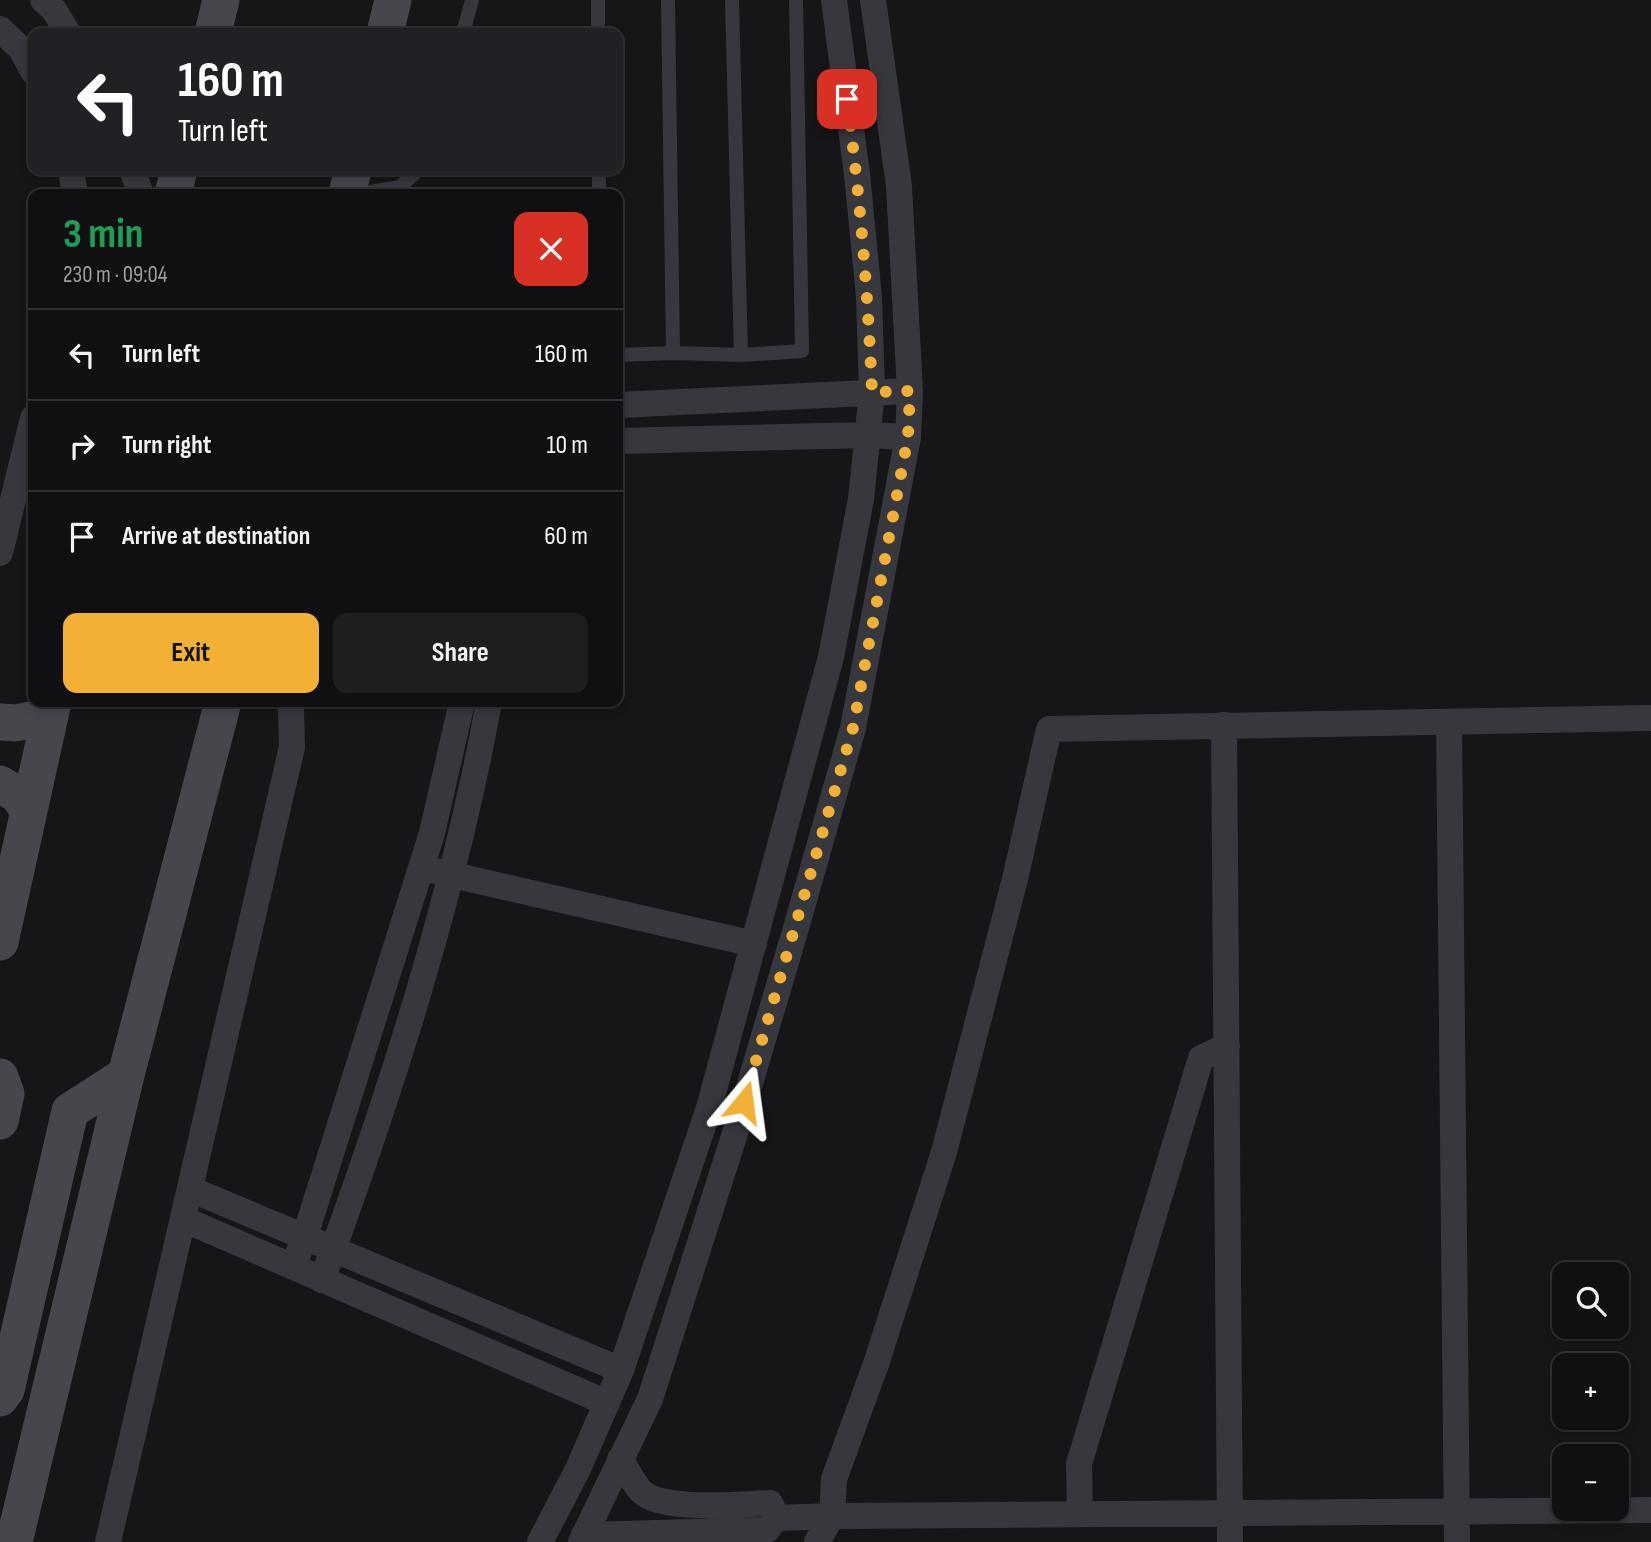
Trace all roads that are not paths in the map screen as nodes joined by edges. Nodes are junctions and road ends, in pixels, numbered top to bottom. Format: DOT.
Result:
graph roads {
  1 [pos="43,0"];
  2 [pos="221,0"];
  3 [pos="393,0"];
  4 [pos="472,0"];
  5 [pos="598,0"];
  6 [pos="668,0"];
  7 [pos="732,0"];
  8 [pos="796,0"];
  9 [pos="834,0"];
  10 [pos="873,0"];
  11 [pos="65,28"];
  12 [pos="214,28"];
  13 [pos="386,28"];
  14 [pos="464,28"];
  15 [pos="598,28"];
  16 [pos="0,29"];
  17 [pos="28,62"];
  18 [pos="413,175"];
  19 [pos="388,189"];
  20 [pos="673,353"];
  21 [pos="623,355"];
  22 [pos="741,355"];
  23 [pos="910,391"];
  24 [pos="872,392"];
  25 [pos="623,405"];
  26 [pos="28,435"];
  27 [pos="868,435"];
  28 [pos="908,437"];
  29 [pos="623,441"];
  30 [pos="5,514"];
  31 [pos="0,551"];
  32 [pos="222,707"];
  33 [pos="290,707"];
  34 [pos="461,707"];
  35 [pos="488,707"];
  36 [pos="51,709"];
  37 [pos="1651,718"];
  38 [pos="0,722"];
  39 [pos="1450,722"];
  40 [pos="1224,725"];
  41 [pos="0,784"];
  42 [pos="29,811"];
  43 [pos="421,868"];
  44 [pos="450,876"];
  45 [pos="0,942"];
  46 [pos="754,944"];
  47 [pos="1227,1046"];
  48 [pos="126,1075"];
  49 [pos="0,1077"];
  50 [pos="0,1121"];
  51 [pos="190,1189"];
  52 [pos="183,1219"];
  53 [pos="305,1236"];
  54 [pos="334,1248"];
  55 [pos="293,1267"];
  56 [pos="322,1280"];
  57 [pos="621,1370"];
  58 [pos="0,1398"];
  59 [pos="607,1403"];
  60 [pos="620,1459"];
  61 [pos="1651,1510"];
  62 [pos="1457,1511"];
  63 [pos="1230,1512"];
  64 [pos="1080,1513"];
  65 [pos="832,1516"];
  66 [pos="777,1518"];
  67 [pos="582,1539"];
  68 [pos="14,1542"];
  69 [pos="108,1542"];
  70 [pos="540,1542"];
  71 [pos="817,1542"];
  72 [pos="1230,1542"];
  73 [pos="1457,1542"];
  1 -- 11 [label="street"];
  2 -- 12 [label="main road"];
  3 -- 13 [label="main road"];
  4 -- 14 [label="lane"];
  5 -- 15 [label="lane"];
  6 -- 20 [label="lane"];
  7 -- 22 [label="lane"];
  8 -- 22 [label="lane"];
  9 -- 24 [label="street"];
  10 -- 23 [label="street"];
  16 -- 17 [label="street"];
  18 -- 19 [label="lane"];
  20 -- 21 [label="lane"];
  20 -- 22 [label="lane"];
  23 -- 24 [label="street"];
  23 -- 28 [label="street"];
  24 -- 25 [label="street"];
  24 -- 27 [label="street"];
  26 -- 30 [label="street"];
  27 -- 28 [label="street"];
  27 -- 29 [label="street"];
  27 -- 46 [label="street"];
  28 -- 60 [label="street"];
  30 -- 31 [label="street"];
  32 -- 48 [label="main road"];
  33 -- 51 [label="street"];
  34 -- 43 [label="street"];
  35 -- 44 [label="street"];
  36 -- 38 [label="main road"];
  36 -- 42 [label="main road"];
  37 -- 39 [label="street"];
  39 -- 40 [label="street"];
  39 -- 62 [label="street"];
  40 -- 47 [label="street"];
  40 -- 65 [label="street"];
  41 -- 42 [label="main road"];
  42 -- 45 [label="main road"];
  43 -- 44 [label="street"];
  43 -- 53 [label="street"];
  44 -- 46 [label="street"];
  44 -- 54 [label="street"];
  46 -- 57 [label="street"];
  47 -- 63 [label="street"];
  47 -- 64 [label="street"];
  48 -- 58 [label="main road"];
  48 -- 68 [label="main road"];
  49 -- 50 [label="main road"];
  51 -- 52 [label="street"];
  51 -- 53 [label="street"];
  52 -- 55 [label="street"];
  52 -- 69 [label="street"];
  53 -- 54 [label="street"];
  53 -- 55 [label="street"];
  54 -- 56 [label="street"];
  54 -- 57 [label="street"];
  55 -- 56 [label="street"];
  56 -- 59 [label="street"];
  57 -- 59 [label="street"];
  59 -- 70 [label="street"];
  60 -- 66 [label="street"];
  60 -- 67 [label="street"];
  61 -- 62 [label="street"];
  62 -- 63 [label="street"];
  62 -- 73 [label="street"];
  63 -- 64 [label="street"];
  63 -- 72 [label="street"];
  64 -- 65 [label="street"];
  65 -- 66 [label="street"];
  65 -- 71 [label="street"];
  66 -- 67 [label="street"];
}
